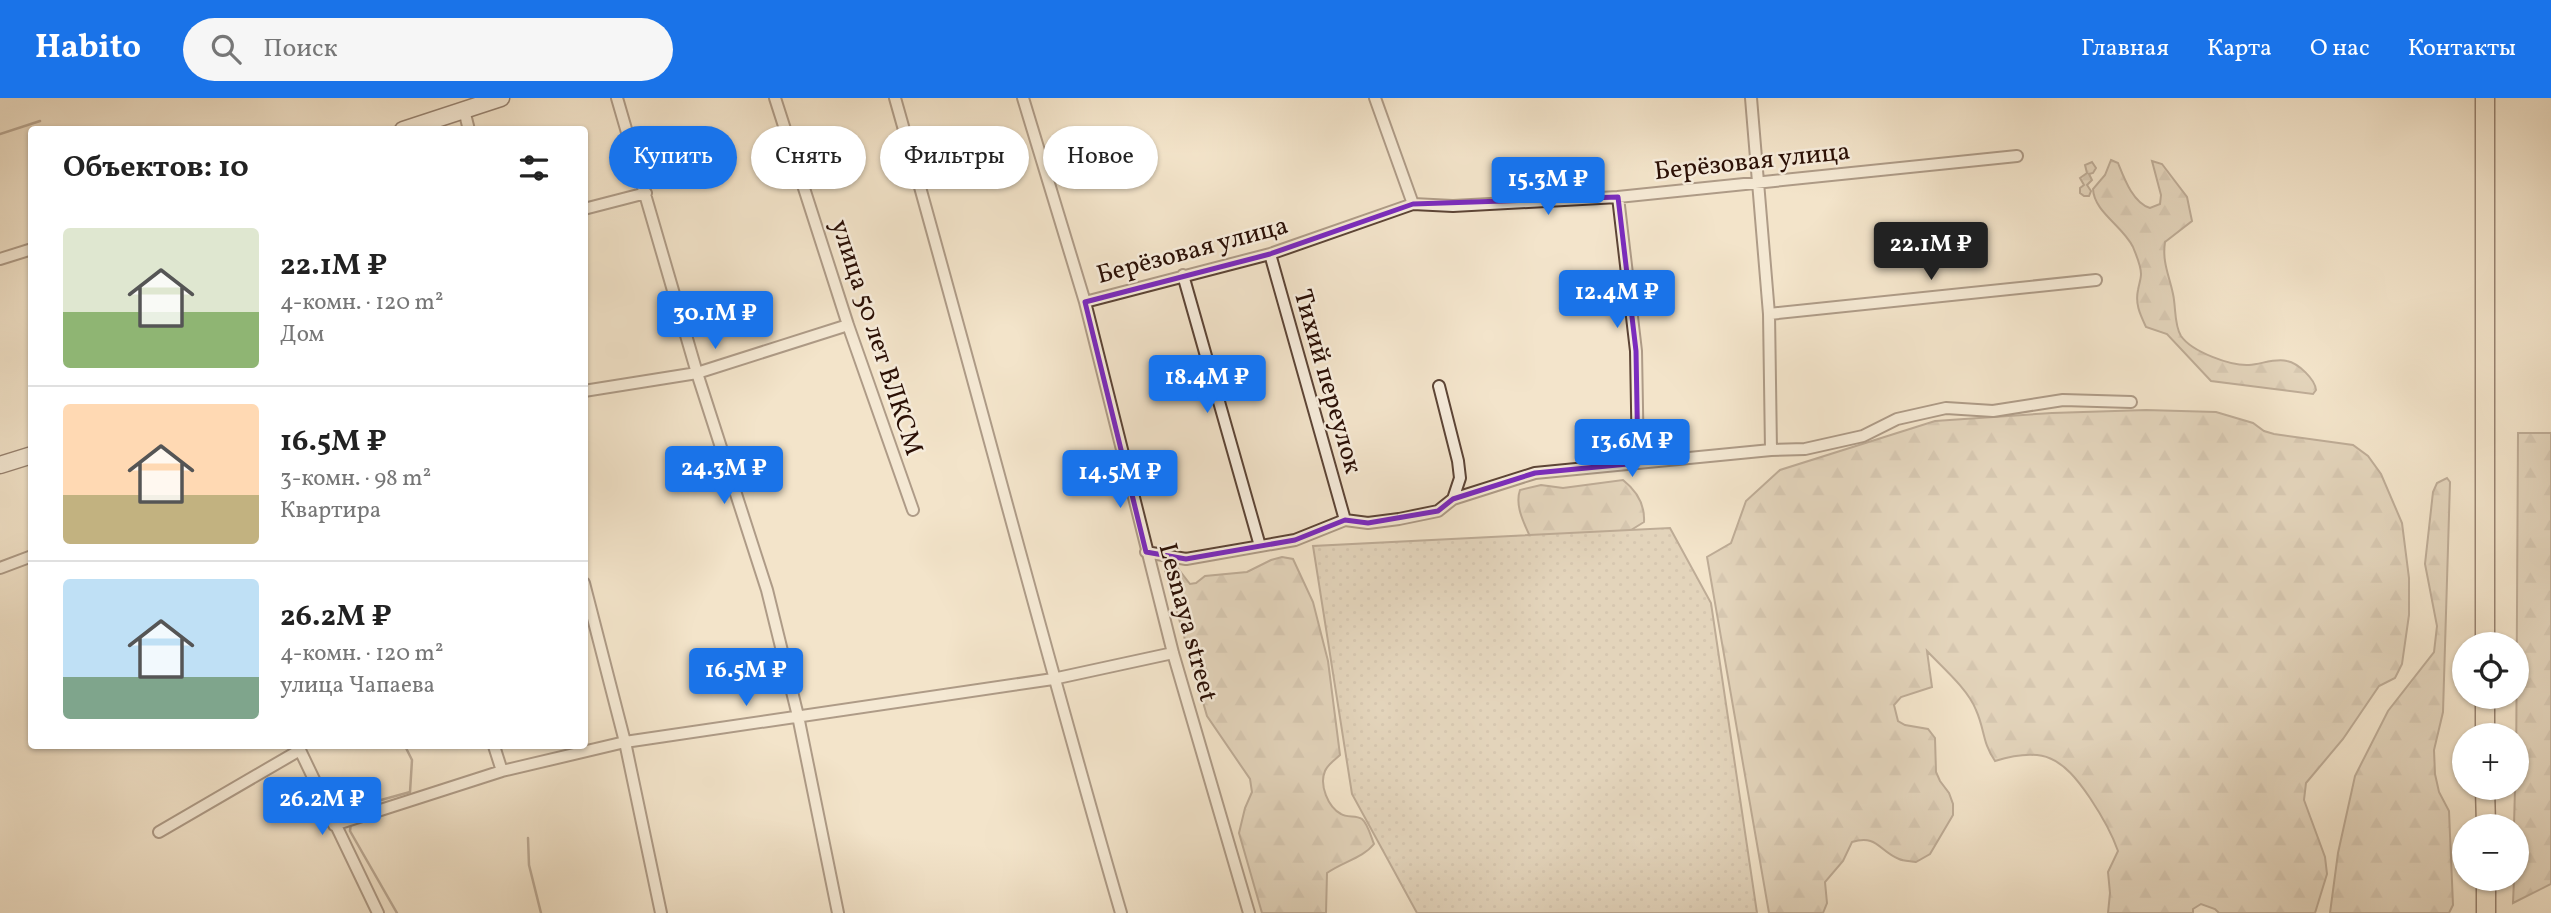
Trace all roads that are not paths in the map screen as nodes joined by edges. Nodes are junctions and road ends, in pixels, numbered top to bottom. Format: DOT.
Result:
graph roads {
  1 [pos="501,98"];
  2 [pos="617,98"];
  3 [pos="775,98"];
  4 [pos="895,98"];
  5 [pos="1023,98"];
  6 [pos="1375,98"];
  7 [pos="1751,98"];
  8 [pos="2485,98"];
  9 [pos="464,110"];
  10 [pos="415,126"];
  11 [pos="468,126"];
  12 [pos="2017,156"];
  13 [pos="1760,181"];
  14 [pos="646,193"];
  15 [pos="1618,197"];
  16 [pos="1413,204"];
  17 [pos="588,208"];
  18 [pos="28,250"];
  19 [pos="1270,254"];
  20 [pos="0,259"];
  21 [pos="1183,275"];
  22 [pos="2096,280"];
  23 [pos="1085,302"];
  24 [pos="1769,314"];
  25 [pos="848,325"];
  26 [pos="697,373"];
  27 [pos="1439,386"];
  28 [pos="588,390"];
  29 [pos="2131,402"];
  30 [pos="1771,450"];
  31 [pos="28,456"];
  32 [pos="1638,463"];
  33 [pos="0,465"];
  34 [pos="1454,499"];
  35 [pos="913,510"];
  36 [pos="1345,520"];
  37 [pos="1260,546"];
  38 [pos="1146,552"];
  39 [pos="28,558"];
  40 [pos="0,568"];
  41 [pos="588,599"];
  42 [pos="2485,632"];
  43 [pos="1173,653"];
  44 [pos="1053,678"];
  45 [pos="798,716"];
  46 [pos="625,742"];
  47 [pos="297,749"];
  48 [pos="299,749"];
  49 [pos="495,749"];
  50 [pos="502,771"];
  51 [pos="334,825"];
  52 [pos="159,832"];
  53 [pos="2486,891"];
  54 [pos="378,913"];
  55 [pos="661,913"];
  56 [pos="838,913"];
  57 [pos="1121,913"];
  58 [pos="1249,913"];
  59 [pos="2486,913"];
  1 -- 9 [label="main road"];
  2 -- 14 [label="street"];
  3 -- 25 [label="street, улица 50 лет ВЛКСМ"];
  4 -- 44 [label="street"];
  5 -- 23 [label="street, Lesnaya street"];
  6 -- 16 [label="street"];
  7 -- 13 [label="street"];
  8 -- 42 [label="main road"];
  9 -- 10 [label="main road"];
  9 -- 11 [label="street"];
  12 -- 13 [label="street, Берёзовая улица"];
  13 -- 15 [label="street, Берёзовая улица"];
  13 -- 24 [label="street"];
  14 -- 17 [label="street"];
  14 -- 26 [label="street"];
  15 -- 16 [label="street, Берёзовая улица"];
  15 -- 32 [label="street"];
  16 -- 19 [label="street, Берёзовая улица"];
  18 -- 20 [label="street"];
  19 -- 21 [label="street, Берёзовая улица"];
  19 -- 36 [label="street, Тихий переулок"];
  21 -- 23 [label="street, Берёзовая улица"];
  21 -- 37 [label="street"];
  22 -- 24 [label="street"];
  23 -- 38 [label="street, Lesnaya street"];
  24 -- 30 [label="street"];
  25 -- 26 [label="street"];
  25 -- 35 [label="street, улица 50 лет ВЛКСМ"];
  26 -- 28 [label="street"];
  26 -- 45 [label="street"];
  27 -- 34 [label="street"];
  29 -- 30 [label="street"];
  30 -- 32 [label="street"];
  31 -- 33 [label="main road"];
  32 -- 34 [label="street"];
  34 -- 36 [label="street"];
  36 -- 37 [label="street"];
  37 -- 38 [label="street"];
  38 -- 43 [label="street, Lesnaya street"];
  39 -- 40 [label="street"];
  41 -- 46 [label="street"];
  43 -- 44 [label="street"];
  43 -- 58 [label="street, Lesnaya street"];
  44 -- 45 [label="street"];
  44 -- 57 [label="street"];
  45 -- 46 [label="street"];
  45 -- 56 [label="street"];
  46 -- 50 [label="street"];
  46 -- 55 [label="street"];
  47 -- 52 [label="street"];
  48 -- 51 [label="street"];
  49 -- 50 [label="street"];
  50 -- 51 [label="street"];
  51 -- 54 [label="street"];
  53 -- 59 [label="main road"];
}
